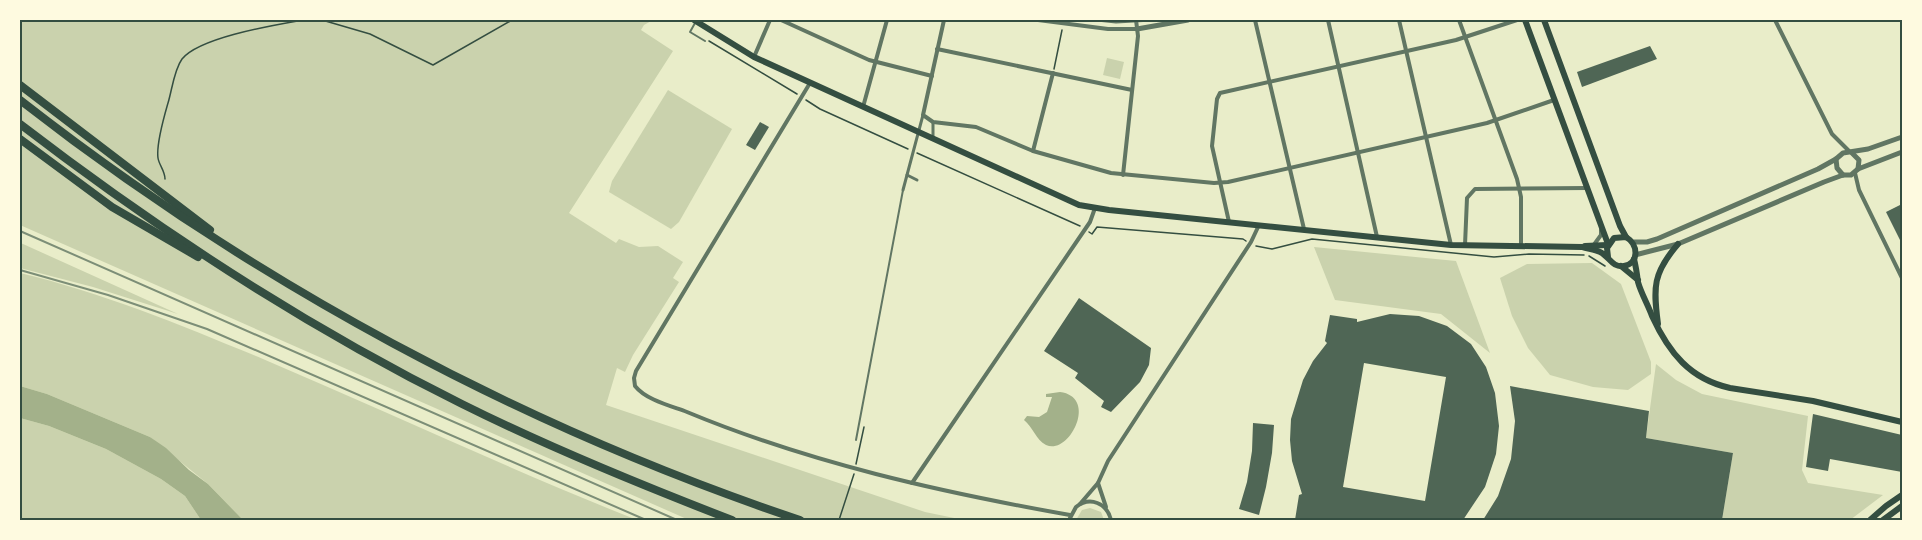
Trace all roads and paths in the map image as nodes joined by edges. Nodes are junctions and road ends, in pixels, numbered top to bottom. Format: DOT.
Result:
graph roads {
  1 [pos="303,20"];
  2 [pos="322,20"];
  3 [pos="512,20"];
  4 [pos="695,20"];
  5 [pos="770,20"];
  6 [pos="781,20"];
  7 [pos="887,20"];
  8 [pos="944,20"];
  9 [pos="1038,20"];
  10 [pos="1098,20"];
  11 [pos="1136,20"];
  12 [pos="1152,20"];
  13 [pos="1188,20"];
  14 [pos="1255,20"];
  15 [pos="1328,20"];
  16 [pos="1399,20"];
  17 [pos="1459,20"];
  18 [pos="1517,20"];
  19 [pos="1525,20"];
  20 [pos="1544,20"];
  21 [pos="1775,20"];
  22 [pos="1064,23"];
  23 [pos="1137,29"];
  24 [pos="1466,38"];
  25 [pos="706,41"];
  26 [pos="937,49"];
  27 [pos="1406,51"];
  28 [pos="754,57"];
  29 [pos="875,62"];
  30 [pos="1338,67"];
  31 [pos="1053,73"];
  32 [pos="932,75"];
  33 [pos="1269,82"];
  34 [pos="810,83"];
  35 [pos="20,85"];
  36 [pos="1132,90"];
  37 [pos="799,95"];
  38 [pos="20,100"];
  39 [pos="806,100"];
  40 [pos="1554,100"];
  41 [pos="863,107"];
  42 [pos="923,115"];
  43 [pos="1496,120"];
  44 [pos="933,122"];
  45 [pos="20,124"];
  46 [pos="918,133"];
  47 [pos="1426,137"];
  48 [pos="1902,137"];
  49 [pos="933,139"];
  50 [pos="20,140"];
  51 [pos="913,151"];
  52 [pos="1033,151"];
  53 [pos="1358,152"];
  54 [pos="1851,152"];
  55 [pos="1902,152"];
  56 [pos="1836,159"];
  57 [pos="1289,168"];
  58 [pos="1856,171"];
  59 [pos="907,175"];
  60 [pos="1123,175"];
  61 [pos="1843,175"];
  62 [pos="165,179"];
  63 [pos="917,180"];
  64 [pos="1220,183"];
  65 [pos="1519,188"];
  66 [pos="1587,188"];
  67 [pos="903,190"];
  68 [pos="1095,208"];
  69 [pos="1229,222"];
  70 [pos="1259,225"];
  71 [pos="1601,226"];
  72 [pos="1082,227"];
  73 [pos="1304,230"];
  74 [pos="1089,232"];
  75 [pos="1377,237"];
  76 [pos="1626,237"];
  77 [pos="1633,242"];
  78 [pos="1250,243"];
  79 [pos="1678,244"];
  80 [pos="1451,245"];
  81 [pos="1465,245"];
  82 [pos="1608,245"];
  83 [pos="1521,246"];
  84 [pos="1593,246"];
  85 [pos="1582,247"];
  86 [pos="1608,257"];
  87 [pos="1634,257"];
  88 [pos="260,266"];
  89 [pos="1606,266"];
  90 [pos="1621,266"];
  91 [pos="1902,278"];
  92 [pos="1638,280"];
  93 [pos="247,285"];
  94 [pos="1659,331"];
  95 [pos="1902,422"];
  96 [pos="856,440"];
  97 [pos="862,440"];
  98 [pos="912,483"];
  99 [pos="1098,483"];
  100 [pos="1902,495"];
  101 [pos="1080,504"];
  102 [pos="1902,506"];
  103 [pos="1107,510"];
  104 [pos="1070,515"];
  105 [pos="732,520"];
  106 [pos="800,520"];
  107 [pos="839,520"];
  108 [pos="1069,520"];
  109 [pos="1111,520"];
  110 [pos="1870,520"];
  111 [pos="1883,520"];
  1 -- 62 [label="path"];
  2 -- 3 [label="path"];
  4 -- 25 [label="lane"];
  4 -- 28 [label="main road"];
  5 -- 28 [label="street"];
  6 -- 29 [label="street"];
  7 -- 29 [label="street"];
  8 -- 26 [label="street"];
  9 -- 22 [label="street"];
  10 -- 11 [label="street"];
  11 -- 12 [label="street"];
  11 -- 23 [label="street"];
  13 -- 23 [label="street"];
  14 -- 33 [label="street"];
  15 -- 30 [label="street"];
  16 -- 27 [label="street"];
  17 -- 24 [label="street"];
  18 -- 24 [label="street"];
  19 -- 40 [label="main road"];
  20 -- 76 [label="main road"];
  21 -- 54 [label="street"];
  22 -- 23 [label="street"];
  22 -- 31 [label="path"];
  23 -- 36 [label="street"];
  24 -- 27 [label="street"];
  24 -- 43 [label="street"];
  25 -- 37 [label="path"];
  26 -- 31 [label="street"];
  26 -- 32 [label="street"];
  27 -- 30 [label="street"];
  27 -- 47 [label="street"];
  28 -- 34 [label="main road"];
  29 -- 32 [label="street"];
  29 -- 41 [label="street"];
  30 -- 33 [label="street"];
  30 -- 53 [label="street"];
  31 -- 36 [label="street"];
  31 -- 52 [label="street"];
  32 -- 42 [label="street"];
  33 -- 57 [label="street"];
  33 -- 64 [label="street"];
  34 -- 41 [label="main road"];
  34 -- 98 [label="street"];
  35 -- 88 [label="highway"];
  36 -- 60 [label="street"];
  38 -- 88 [label="highway"];
  39 -- 51 [label="path"];
  40 -- 43 [label="street"];
  40 -- 66 [label="main road"];
  41 -- 46 [label="main road"];
  42 -- 44 [label="street"];
  42 -- 46 [label="street"];
  43 -- 47 [label="street"];
  43 -- 65 [label="street"];
  44 -- 49 [label="street"];
  44 -- 52 [label="street"];
  45 -- 93 [label="highway"];
  46 -- 49 [label="main road"];
  46 -- 51 [label="street"];
  47 -- 53 [label="street"];
  47 -- 80 [label="street"];
  48 -- 54 [label="street"];
  49 -- 68 [label="main road"];
  50 -- 93 [label="highway"];
  51 -- 59 [label="street"];
  51 -- 72 [label="path"];
  52 -- 60 [label="street"];
  53 -- 57 [label="street"];
  53 -- 75 [label="street"];
  54 -- 56 [label="street"];
  54 -- 58 [label="street"];
  55 -- 58 [label="street"];
  56 -- 61 [label="street"];
  56 -- 77 [label="street"];
  57 -- 64 [label="street"];
  57 -- 73 [label="street"];
  58 -- 61 [label="street"];
  58 -- 91 [label="street"];
  59 -- 63 [label="street"];
  59 -- 67 [label="street"];
  60 -- 64 [label="street"];
  61 -- 79 [label="street"];
  64 -- 69 [label="street"];
  65 -- 66 [label="street"];
  65 -- 81 [label="street"];
  65 -- 83 [label="street"];
  66 -- 71 [label="main road"];
  67 -- 96 [label="lane"];
  68 -- 69 [label="main road"];
  68 -- 98 [label="street"];
  69 -- 70 [label="main road"];
  70 -- 73 [label="main road"];
  70 -- 78 [label="street"];
  71 -- 82 [label="main road"];
  71 -- 84 [label="street"];
  73 -- 75 [label="main road"];
  74 -- 78 [label="path"];
  75 -- 80 [label="main road"];
  76 -- 77 [label="main road"];
  76 -- 82 [label="main road"];
  77 -- 87 [label="main road"];
  78 -- 89 [label="path"];
  78 -- 99 [label="street"];
  79 -- 87 [label="street"];
  79 -- 94 [label="main road"];
  80 -- 81 [label="main road"];
  81 -- 83 [label="main road"];
  82 -- 84 [label="main road"];
  82 -- 86 [label="main road"];
  83 -- 85 [label="main road"];
  84 -- 85 [label="main road"];
  85 -- 86 [label="main road"];
  86 -- 90 [label="main road"];
  87 -- 90 [label="main road"];
  87 -- 92 [label="main road"];
  88 -- 106 [label="highway"];
  90 -- 92 [label="main road"];
  92 -- 94 [label="main road"];
  93 -- 105 [label="highway"];
  94 -- 95 [label="main road"];
  97 -- 107 [label="path"];
  98 -- 104 [label="street"];
  99 -- 101 [label="street"];
  99 -- 103 [label="street"];
  100 -- 110 [label="main road"];
  101 -- 103 [label="street"];
  101 -- 104 [label="street"];
  102 -- 111 [label="main road"];
  103 -- 109 [label="street"];
  104 -- 108 [label="street"];
}
